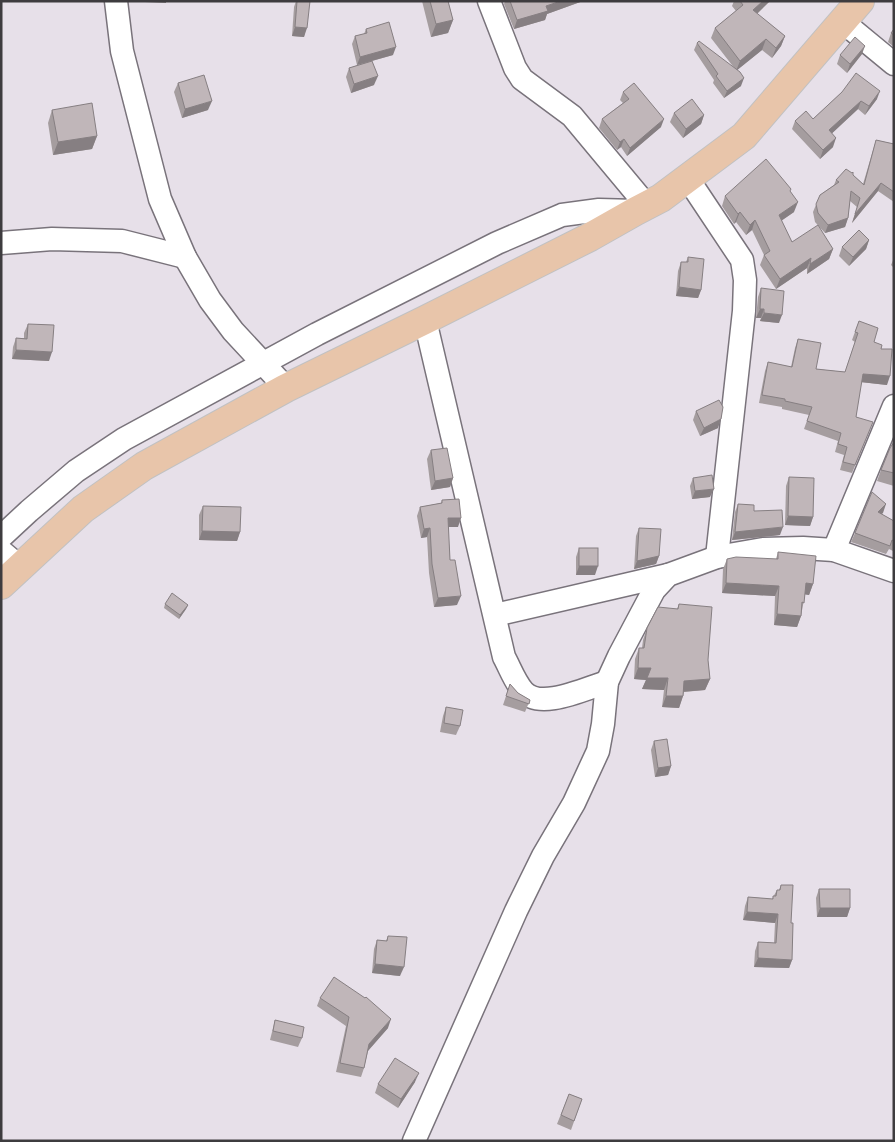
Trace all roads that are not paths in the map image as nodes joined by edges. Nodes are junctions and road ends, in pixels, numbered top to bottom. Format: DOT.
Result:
graph roads {
  1 [pos="116,1"];
  2 [pos="488,1"];
  3 [pos="851,12"];
  4 [pos="894,64"];
  5 [pos="688,179"];
  6 [pos="641,208"];
  7 [pos="1,243"];
  8 [pos="185,257"];
  9 [pos="425,320"];
  10 [pos="262,363"];
  11 [pos="286,388"];
  12 [pos="894,406"];
  13 [pos="1,538"];
  14 [pos="834,550"];
  15 [pos="716,557"];
  16 [pos="7,568"];
  17 [pos="894,571"];
  18 [pos="668,575"];
  19 [pos="495,615"];
  20 [pos="607,682"];
  21 [pos="419,1139"];
  1 -- 8 [label="street"];
  2 -- 6 [label="street"];
  3 -- 4 [label="street"];
  3 -- 5 [label="main road"];
  5 -- 6 [label="main road"];
  5 -- 15 [label="street"];
  6 -- 9 [label="main road"];
  6 -- 10 [label="street"];
  7 -- 8 [label="street"];
  8 -- 10 [label="street"];
  9 -- 11 [label="main road"];
  9 -- 19 [label="street"];
  10 -- 11 [label="street"];
  10 -- 13 [label="street"];
  11 -- 16 [label="main road"];
  12 -- 14 [label="street"];
  14 -- 15 [label="street"];
  14 -- 17 [label="street"];
  15 -- 18 [label="street"];
  18 -- 19 [label="street"];
  18 -- 20 [label="street"];
  19 -- 20 [label="street"];
  20 -- 21 [label="street"];
}
